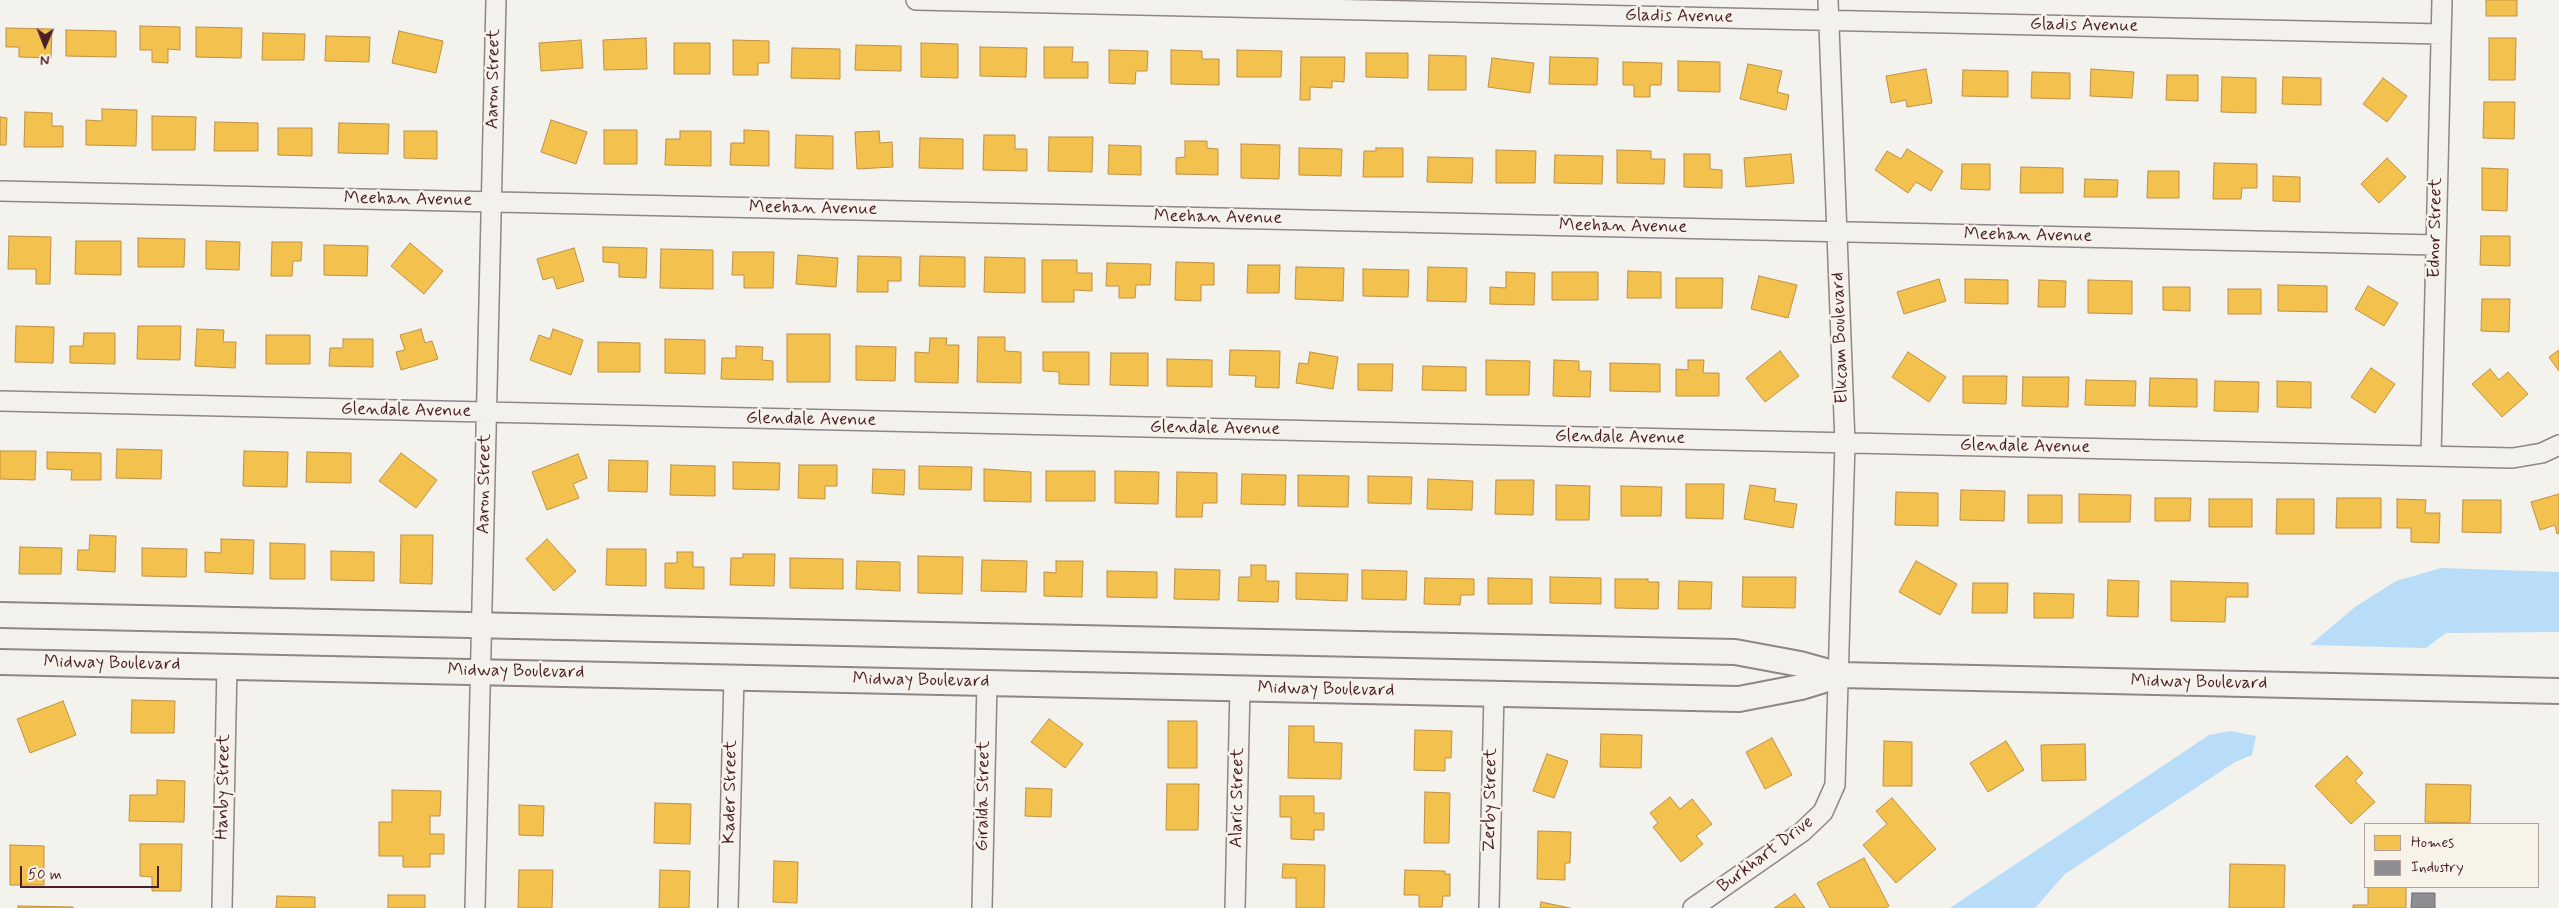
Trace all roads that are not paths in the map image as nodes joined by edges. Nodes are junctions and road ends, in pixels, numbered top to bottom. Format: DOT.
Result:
graph roads {
  1 [pos="496,0"];
  2 [pos="916,0"];
  3 [pos="1828,0"];
  4 [pos="2442,0"];
  5 [pos="1215,3"];
  6 [pos="1829,20"];
  7 [pos="2441,34"];
  8 [pos="0,191"];
  9 [pos="491,202"];
  10 [pos="1837,232"];
  11 [pos="2436,245"];
  12 [pos="0,401"];
  13 [pos="486,413"];
  14 [pos="1845,443"];
  15 [pos="2559,445"];
  16 [pos="2431,456"];
  17 [pos="0,615"];
  18 [pos="481,625"];
  19 [pos="0,662"];
  20 [pos="227,666"];
  21 [pos="481,672"];
  22 [pos="1840,675"];
  23 [pos="734,677"];
  24 [pos="987,683"];
  25 [pos="1240,688"];
  26 [pos="2559,691"];
  27 [pos="1494,693"];
  28 [pos="222,908"];
  29 [pos="475,908"];
  30 [pos="728,908"];
  31 [pos="982,908"];
  32 [pos="1235,908"];
  33 [pos="1489,908"];
  34 [pos="1694,908"];
  1 -- 9 [label="street, Aaron Street"];
  2 -- 5 [label="street, Gladis Avenue"];
  3 -- 6 [label="street, Elkcam Boulevard"];
  4 -- 7 [label="street, Ednor Street"];
  5 -- 6 [label="street, Gladis Avenue"];
  6 -- 7 [label="street, Gladis Avenue"];
  6 -- 10 [label="street, Elkcam Boulevard"];
  7 -- 11 [label="street, Ednor Street"];
  8 -- 9 [label="street, Meehan Avenue"];
  9 -- 10 [label="street, Meehan Avenue"];
  9 -- 13 [label="street, Aaron Street"];
  10 -- 11 [label="street, Meehan Avenue"];
  10 -- 14 [label="street, Elkcam Boulevard"];
  11 -- 16 [label="street, Ednor Street"];
  12 -- 13 [label="street, Glendale Avenue"];
  13 -- 14 [label="street, Glendale Avenue"];
  13 -- 18 [label="street, Aaron Street"];
  14 -- 16 [label="street, Glendale Avenue"];
  14 -- 22 [label="street, Elkcam Boulevard"];
  15 -- 16 [label="street, Glendale Avenue"];
  17 -- 18 [label="street, Midway Boulevard"];
  18 -- 21 [label="street, Aaron Street"];
  18 -- 22 [label="street, Midway Boulevard"];
  19 -- 20 [label="street, Midway Boulevard"];
  20 -- 21 [label="street, Midway Boulevard"];
  20 -- 28 [label="street, Hanby Street"];
  21 -- 23 [label="street, Midway Boulevard"];
  21 -- 29 [label="street, Aaron Street"];
  22 -- 26 [label="street, Midway Boulevard"];
  22 -- 27 [label="street, Midway Boulevard"];
  22 -- 34 [label="street, Burkhart Drive"];
  23 -- 24 [label="street, Midway Boulevard"];
  23 -- 30 [label="street, Kader Street"];
  24 -- 25 [label="street, Midway Boulevard"];
  24 -- 31 [label="street, Giralda Street"];
  25 -- 27 [label="street, Midway Boulevard"];
  25 -- 32 [label="street, Alaric Street"];
  27 -- 33 [label="street, Zerby Street"];
}
